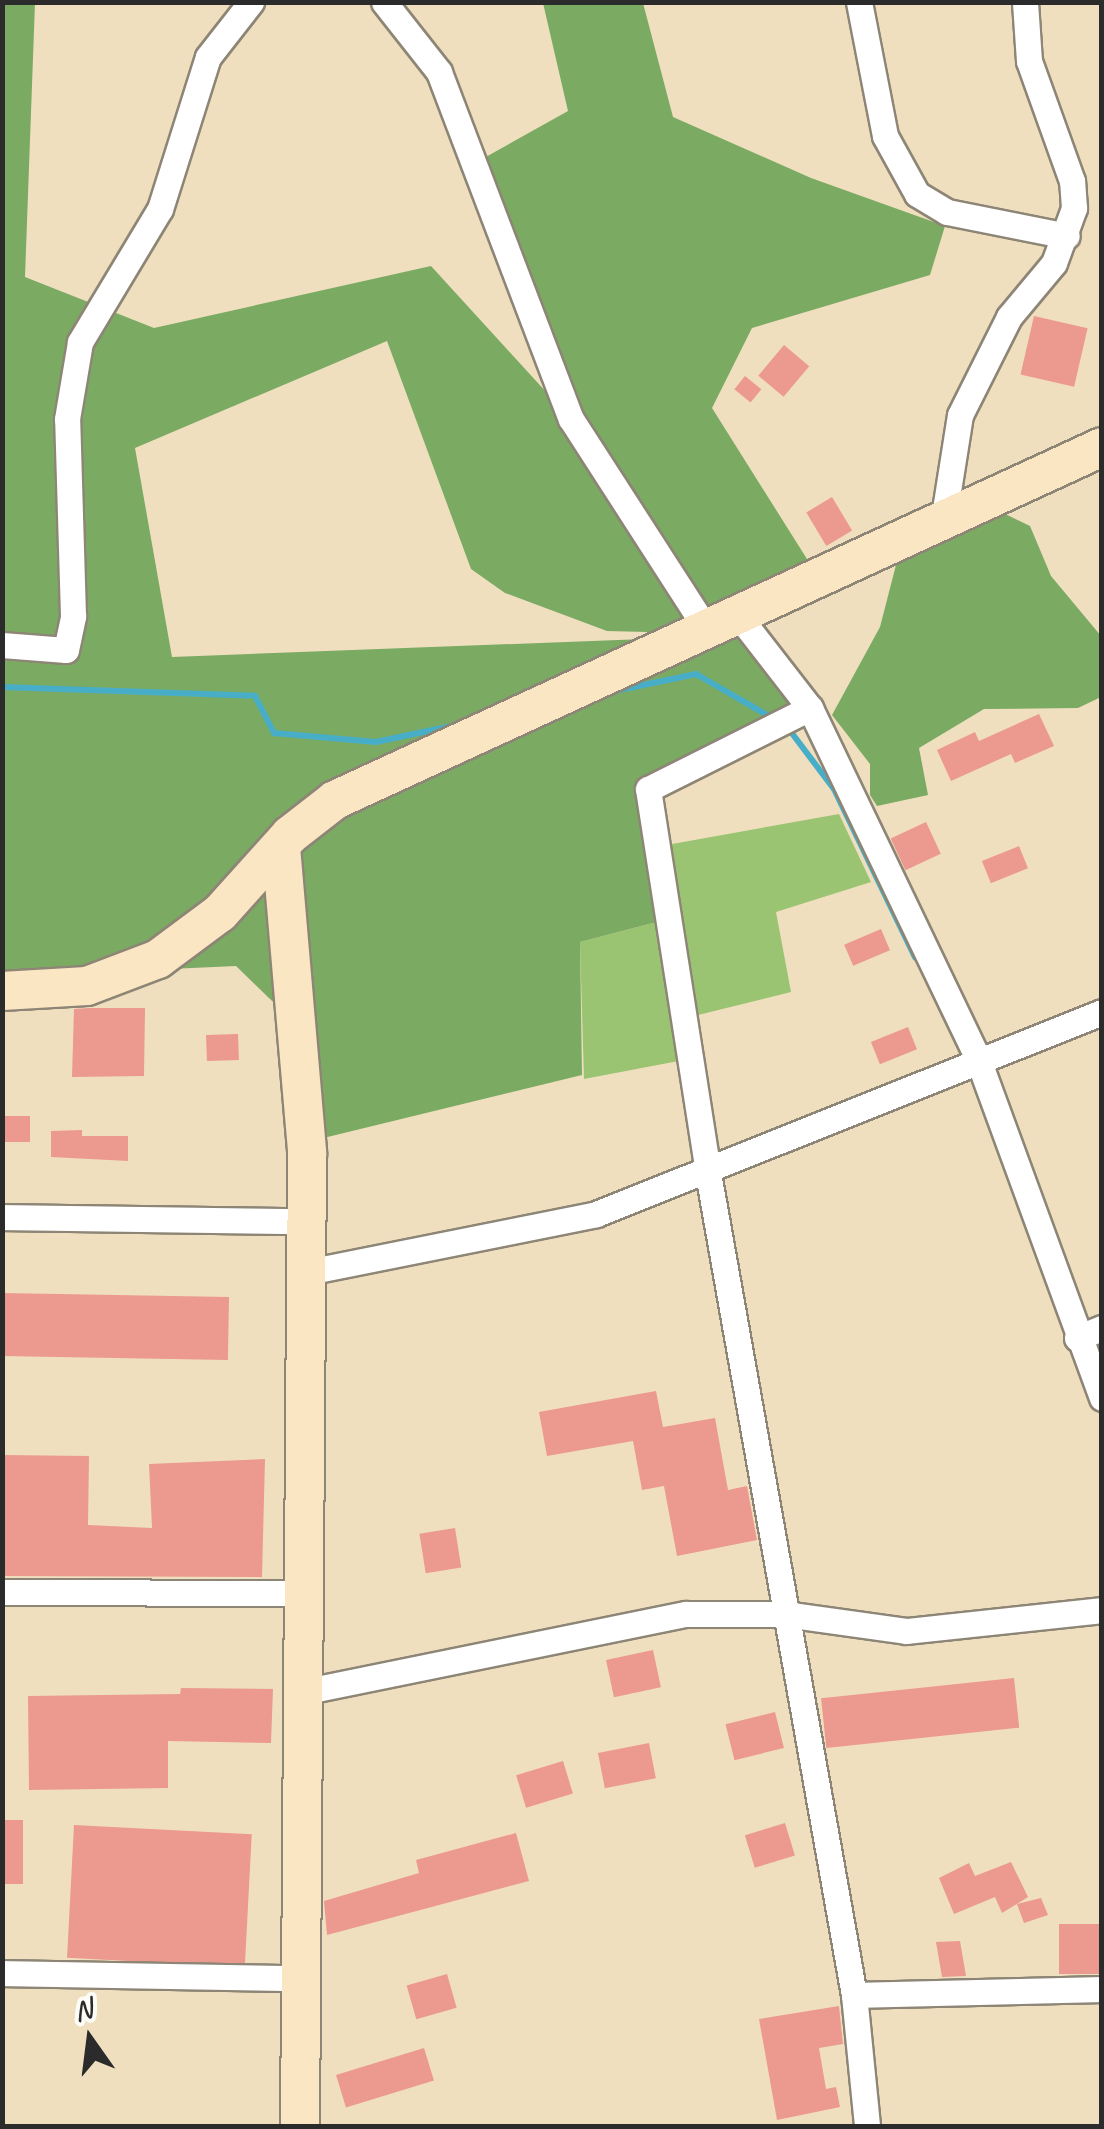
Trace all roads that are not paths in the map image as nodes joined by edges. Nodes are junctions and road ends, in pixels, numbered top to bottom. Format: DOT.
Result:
graph roads {
  1 [pos="250,2"];
  2 [pos="384,2"];
  3 [pos="859,2"];
  4 [pos="1025,2"];
  5 [pos="1067,236"];
  6 [pos="1102,446"];
  7 [pos="944,516"];
  8 [pos="721,621"];
  9 [pos="2,646"];
  10 [pos="810,708"];
  11 [pos="281,847"];
  12 [pos="2,991"];
  13 [pos="1102,1012"];
  14 [pos="978,1060"];
  15 [pos="708,1173"];
  16 [pos="2,1218"];
  17 [pos="307,1221"];
  18 [pos="307,1272"];
  19 [pos="1090,1333"];
  20 [pos="1102,1398"];
  21 [pos="2,1592"];
  22 [pos="302,1593"];
  23 [pos="1102,1610"];
  24 [pos="785,1614"];
  25 [pos="302,1692"];
  26 [pos="2,1974"];
  27 [pos="300,1978"];
  28 [pos="1102,1989"];
  29 [pos="854,1995"];
  30 [pos="300,2126"];
  31 [pos="868,2126"];
  1 -- 9 [label="street"];
  2 -- 8 [label="street"];
  3 -- 5 [label="street"];
  4 -- 5 [label="street"];
  5 -- 7 [label="street"];
  6 -- 7 [label="street"];
  7 -- 8 [label="street"];
  8 -- 10 [label="street"];
  8 -- 11 [label="street"];
  10 -- 14 [label="street"];
  10 -- 15 [label="street"];
  11 -- 12 [label="street"];
  11 -- 17 [label="street"];
  13 -- 14 [label="street"];
  14 -- 15 [label="street"];
  14 -- 19 [label="street"];
  15 -- 18 [label="street"];
  15 -- 24 [label="street"];
  16 -- 17 [label="street"];
  17 -- 18 [label="street"];
  18 -- 22 [label="street"];
  19 -- 20 [label="street"];
  21 -- 22 [label="street"];
  22 -- 25 [label="street"];
  23 -- 24 [label="street"];
  24 -- 25 [label="street"];
  24 -- 29 [label="street"];
  25 -- 27 [label="street"];
  26 -- 27 [label="street"];
  27 -- 30 [label="street"];
  28 -- 29 [label="street"];
  29 -- 31 [label="street"];
}
